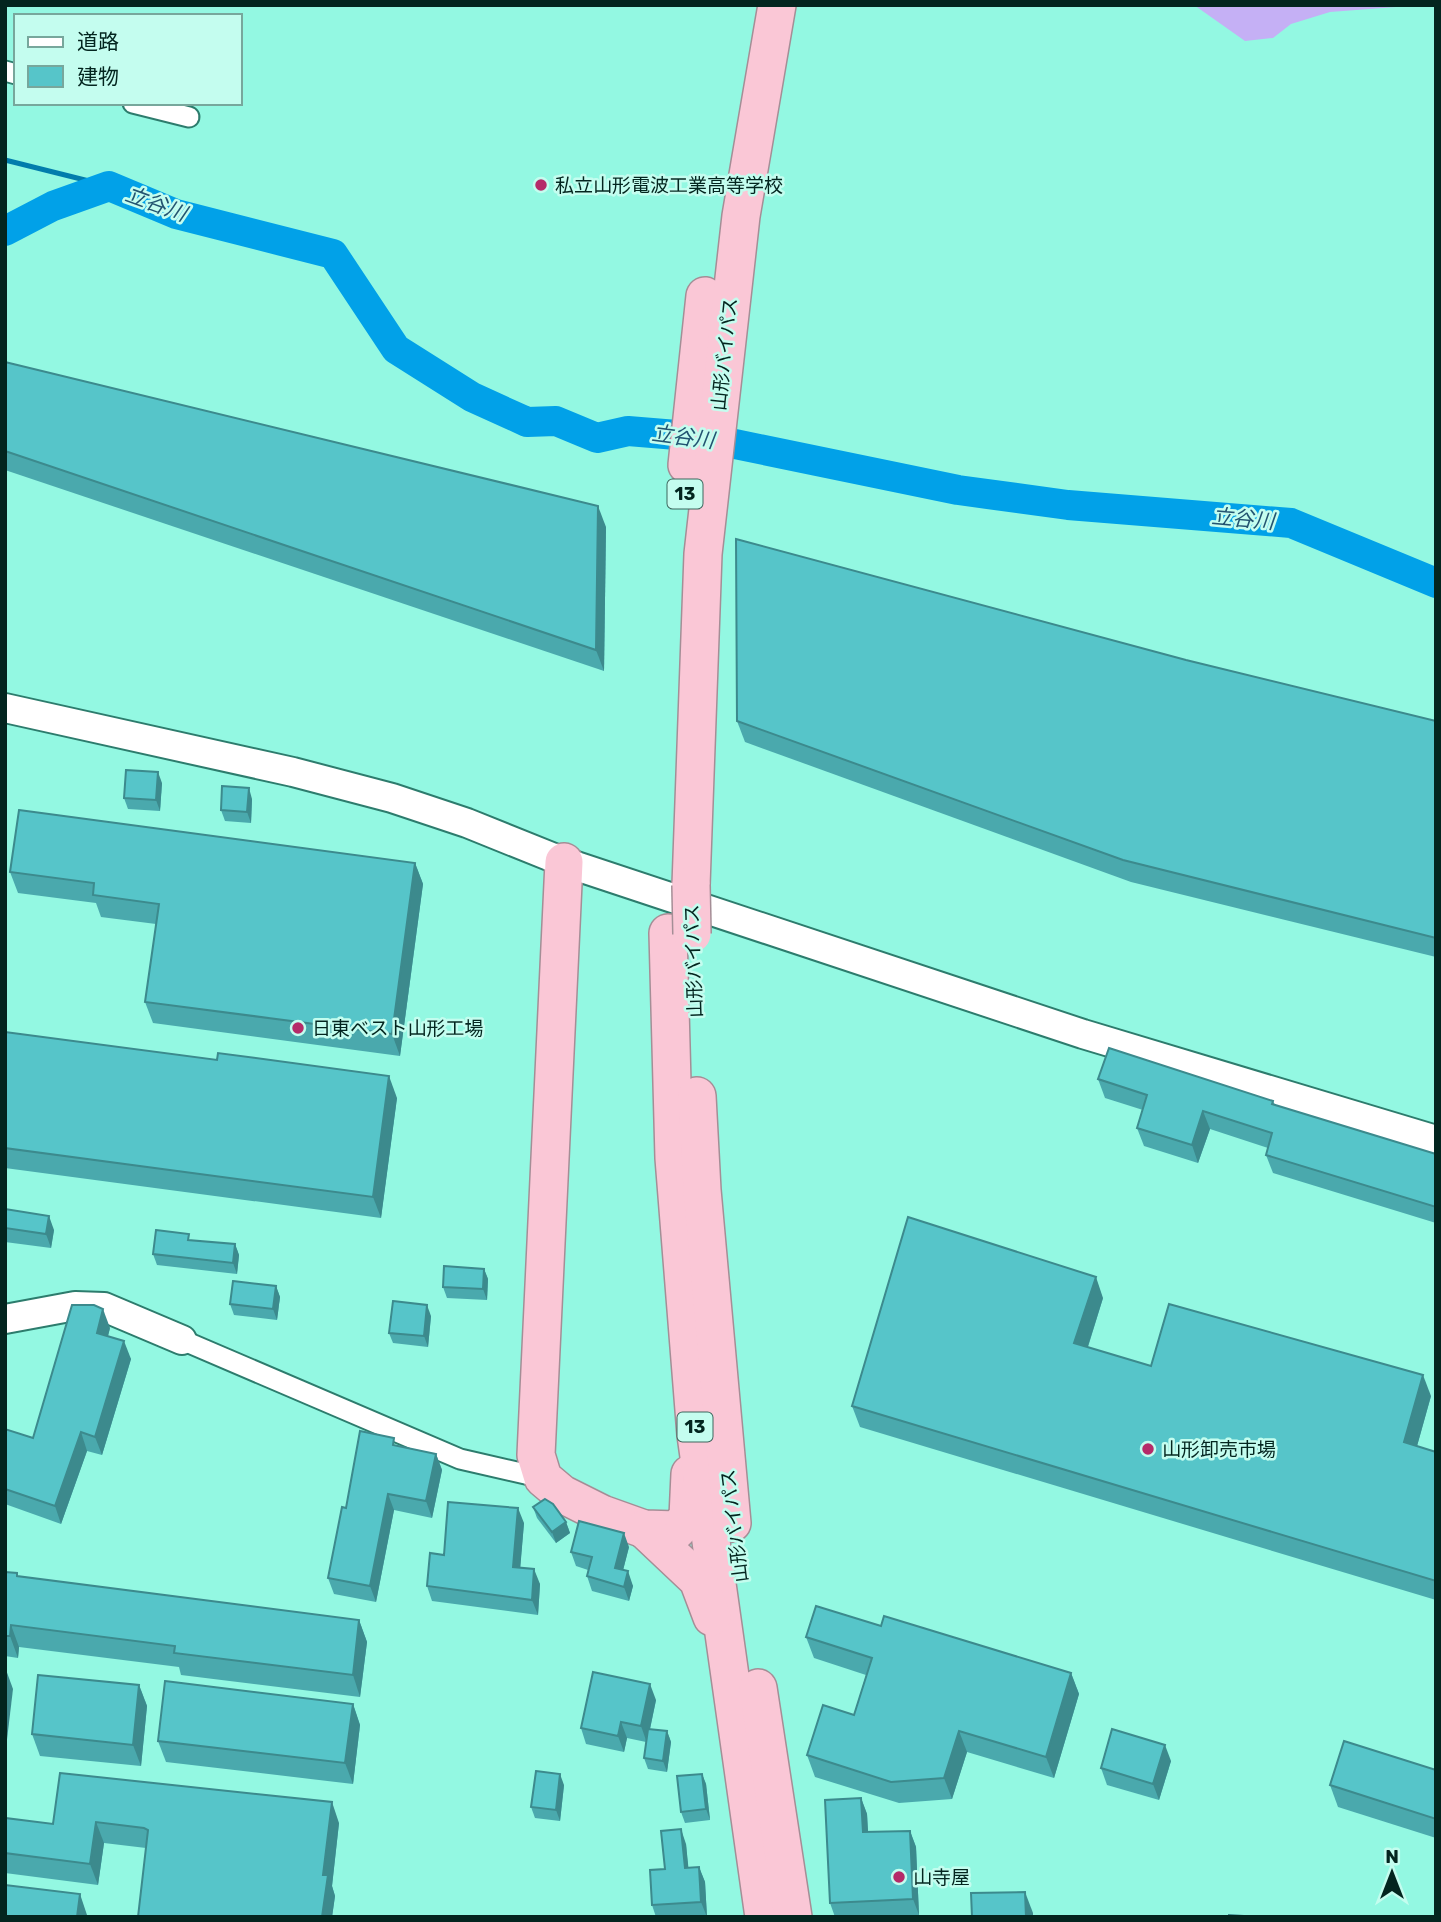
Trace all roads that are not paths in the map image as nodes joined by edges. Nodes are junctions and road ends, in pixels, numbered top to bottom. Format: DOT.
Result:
graph roads {
  1 [pos="752,5"];
  2 [pos="777,5"];
  3 [pos="141,105"];
  4 [pos="189,117"];
  5 [pos="728,211"];
  6 [pos="5,708"];
  7 [pos="564,862"];
  8 [pos="680,934"];
  9 [pos="1436,1140"];
  10 [pos="5,1320"];
  11 [pos="688,1331"];
  12 [pos="182,1340"];
  13 [pos="543,1478"];
  14 [pos="644,1529"];
  15 [pos="756,1859"];
  16 [pos="764,1917"];
  17 [pos="793,1917"];
  1 -- 5 [label="highway, 山形バイパス / 13"];
  2 -- 5 [label="highway, 山形バイパス / 13"];
  3 -- 4 [label="street"];
  5 -- 8 [label="highway, 山形バイパス / 13, bridge"];
  6 -- 7 [label="street"];
  7 -- 9 [label="street"];
  7 -- 13 [label="highway"];
  8 -- 11 [label="highway, 山形バイパス / 13"];
  8 -- 17 [label="highway, 山形バイパス / 13"];
  10 -- 12 [label="street"];
  11 -- 14 [label="highway"];
  11 -- 15 [label="highway, 山形バイパス / 13"];
  12 -- 13 [label="street"];
  13 -- 14 [label="highway"];
  14 -- 15 [label="highway"];
  15 -- 16 [label="highway, 山形バイパス / 13"];
}
